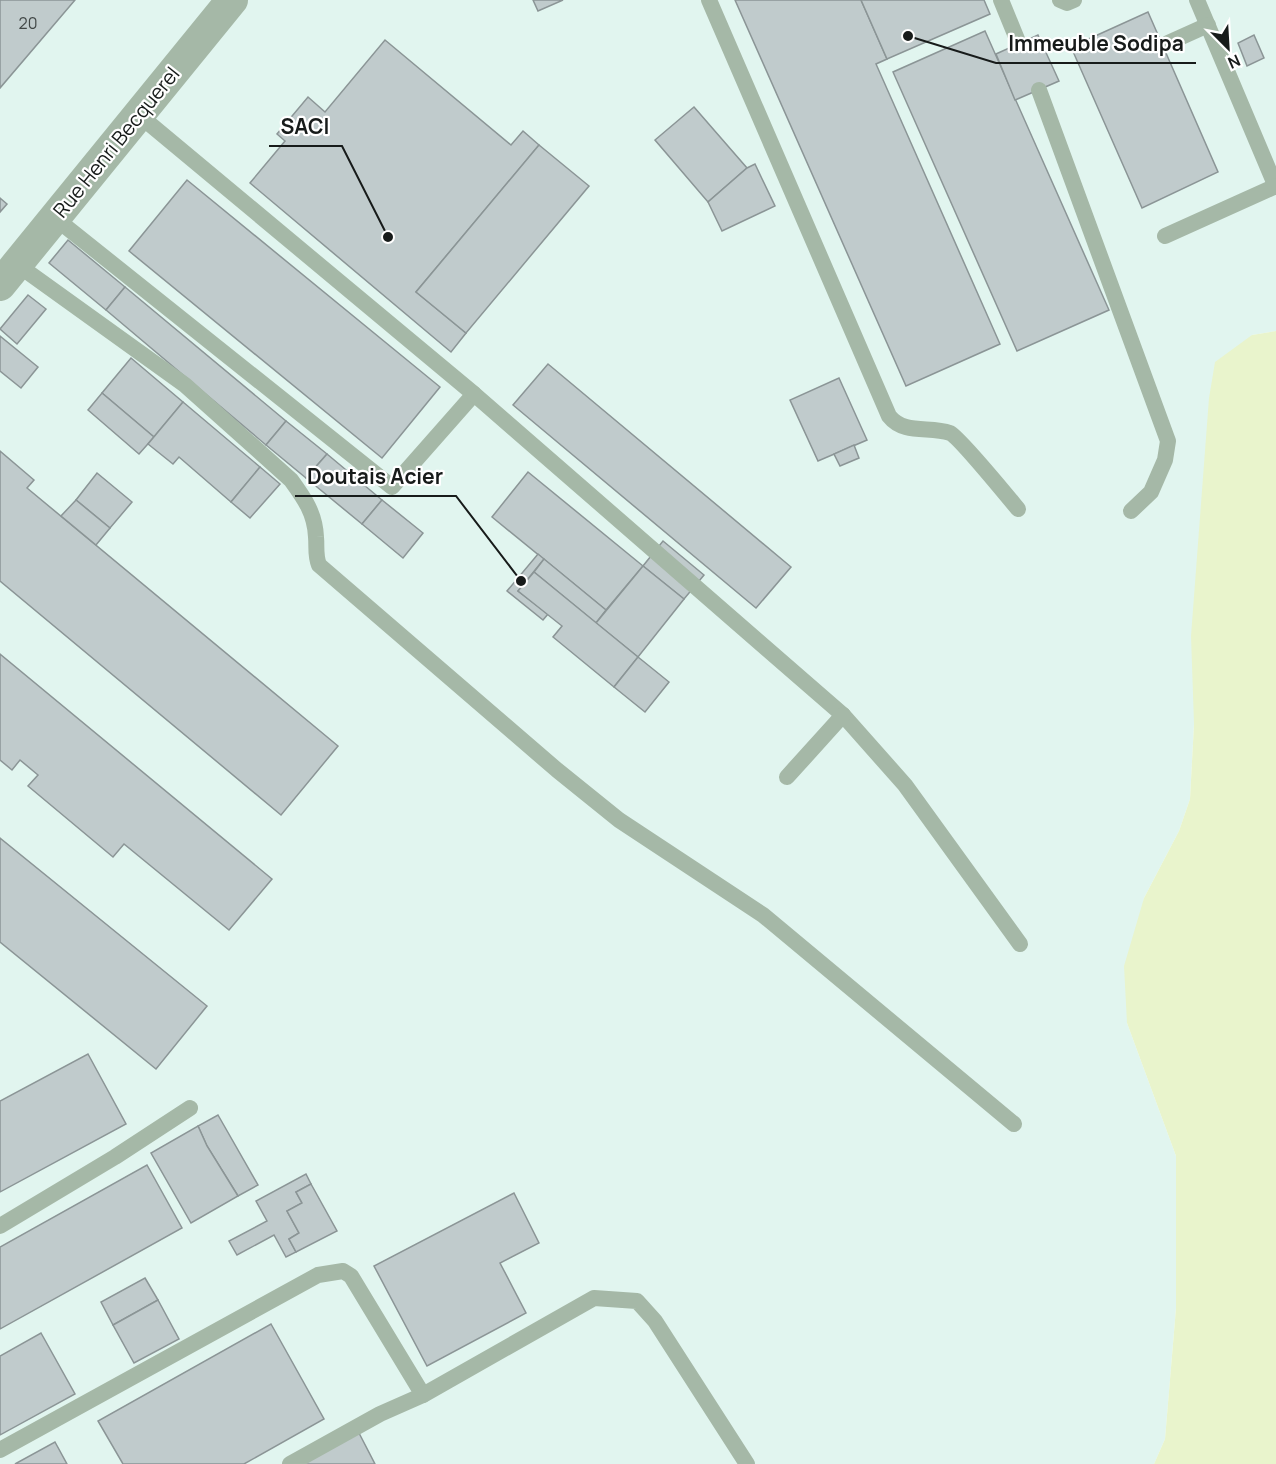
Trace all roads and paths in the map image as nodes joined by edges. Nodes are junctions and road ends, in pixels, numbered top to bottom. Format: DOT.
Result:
graph roads {
  1 [pos="232,0"];
  2 [pos="709,0"];
  3 [pos="1001,0"];
  4 [pos="1060,0"];
  5 [pos="1074,0"];
  6 [pos="1197,0"];
  7 [pos="1208,25"];
  8 [pos="1168,43"];
  9 [pos="1019,44"];
  10 [pos="1039,90"];
  11 [pos="139,115"];
  12 [pos="1276,186"];
  13 [pos="55,218"];
  14 [pos="1165,236"];
  15 [pos="9,275"];
  16 [pos="474,394"];
  17 [pos="1018,509"];
  18 [pos="1131,511"];
  19 [pos="843,715"];
  20 [pos="788,777"];
  21 [pos="1020,944"];
  22 [pos="190,1108"];
  23 [pos="1014,1124"];
  24 [pos="0,1226"];
  25 [pos="423,1395"];
  26 [pos="0,1450"];
  27 [pos="290,1464"];
  28 [pos="747,1464"];
  1 -- 11 [label="street, Rue Henri Becquerel"];
  2 -- 17 [label="lane"];
  3 -- 9 [label="lane"];
  4 -- 5 [label="lane"];
  6 -- 7 [label="lane"];
  7 -- 8 [label="lane"];
  7 -- 12 [label="lane"];
  10 -- 18 [label="lane"];
  11 -- 13 [label="street, Rue Henri Becquerel"];
  11 -- 16 [label="lane"];
  12 -- 14 [label="lane"];
  13 -- 15 [label="street, Rue Henri Becquerel"];
  13 -- 16 [label="lane"];
  15 -- 23 [label="lane"];
  16 -- 19 [label="lane"];
  19 -- 20 [label="lane"];
  19 -- 21 [label="lane"];
  22 -- 24 [label="lane"];
  25 -- 26 [label="lane"];
  25 -- 27 [label="lane"];
  25 -- 28 [label="lane"];
}
